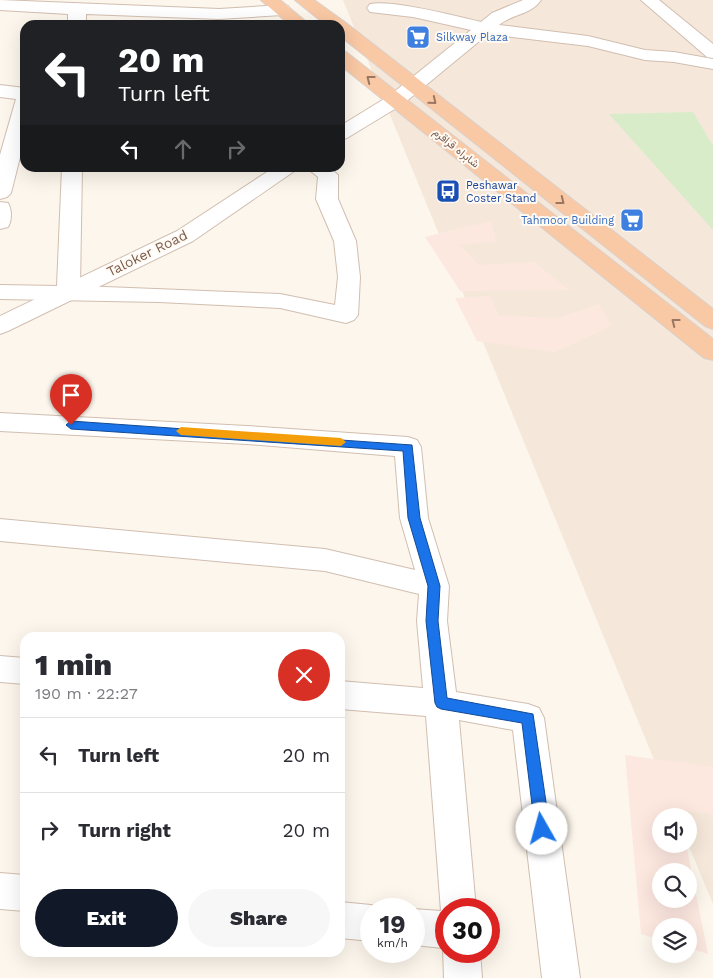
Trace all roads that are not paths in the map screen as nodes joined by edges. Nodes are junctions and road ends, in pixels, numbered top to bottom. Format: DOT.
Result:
graph roads {
  1 [pos="303,0"];
  2 [pos="533,0"];
  3 [pos="650,0"];
  4 [pos="275,5"];
  5 [pos="0,6"];
  6 [pos="42,7"];
  7 [pos="376,8"];
  8 [pos="77,17"];
  9 [pos="40,20"];
  10 [pos="294,20"];
  11 [pos="330,20"];
  12 [pos="485,28"];
  13 [pos="345,31"];
  14 [pos="573,39"];
  15 [pos="713,53"];
  16 [pos="345,60"];
  17 [pos="713,64"];
  18 [pos="415,86"];
  19 [pos="0,91"];
  20 [pos="20,93"];
  21 [pos="396,100"];
  22 [pos="20,119"];
  23 [pos="345,131"];
  24 [pos="72,172"];
  25 [pos="280,172"];
  26 [pos="323,172"];
  27 [pos="0,194"];
  28 [pos="0,208"];
  29 [pos="0,222"];
  30 [pos="0,292"];
  31 [pos="68,292"];
  32 [pos="713,321"];
  33 [pos="0,326"];
  34 [pos="713,352"];
  35 [pos="0,422"];
  36 [pos="0,530"];
  37 [pos="434,586"];
  38 [pos="0,669"];
  39 [pos="20,671"];
  40 [pos="345,695"];
  41 [pos="441,703"];
  42 [pos="0,891"];
  43 [pos="20,893"];
  44 [pos="457,898"];
  45 [pos="345,920"];
  46 [pos="360,922"];
  47 [pos="462,963"];
  48 [pos="463,978"];
  49 [pos="561,978"];
  1 -- 11 [label="highway"];
  2 -- 12 [label="street"];
  2 -- 14 [label="street"];
  3 -- 15 [label="street"];
  4 -- 8 [label="street"];
  4 -- 10 [label="highway"];
  5 -- 6 [label="street"];
  6 -- 8 [label="street"];
  6 -- 9 [label="street"];
  7 -- 12 [label="street"];
  12 -- 14 [label="street"];
  12 -- 18 [label="street"];
  13 -- 18 [label="highway, شاہراہ قراقرم"];
  14 -- 17 [label="street"];
  21 -- 16 [label="highway, شاہراہ قراقرم, one-way"];
  18 -- 21 [label="street"];
  18 -- 32 [label="highway, شاہراہ قراقرم, one-way"];
  19 -- 20 [label="street"];
  21 -- 23 [label="street"];
  34 -- 21 [label="highway, شاہراہ قراقرم, one-way"];
  22 -- 27 [label="street"];
  24 -- 31 [label="street"];
  25 -- 31 [label="street, Taloker Road"];
  26 -- 31 [label="street"];
  28 -- 29 [label="street"];
  30 -- 31 [label="street"];
  31 -- 33 [label="street, Taloker Road"];
  35 -- 37 [label="street"];
  36 -- 37 [label="street"];
  37 -- 41 [label="street"];
  38 -- 39 [label="street"];
  40 -- 41 [label="street"];
  41 -- 44 [label="street"];
  41 -- 49 [label="street"];
  42 -- 43 [label="street"];
  45 -- 46 [label="street"];
  47 -- 48 [label="street"];
}
